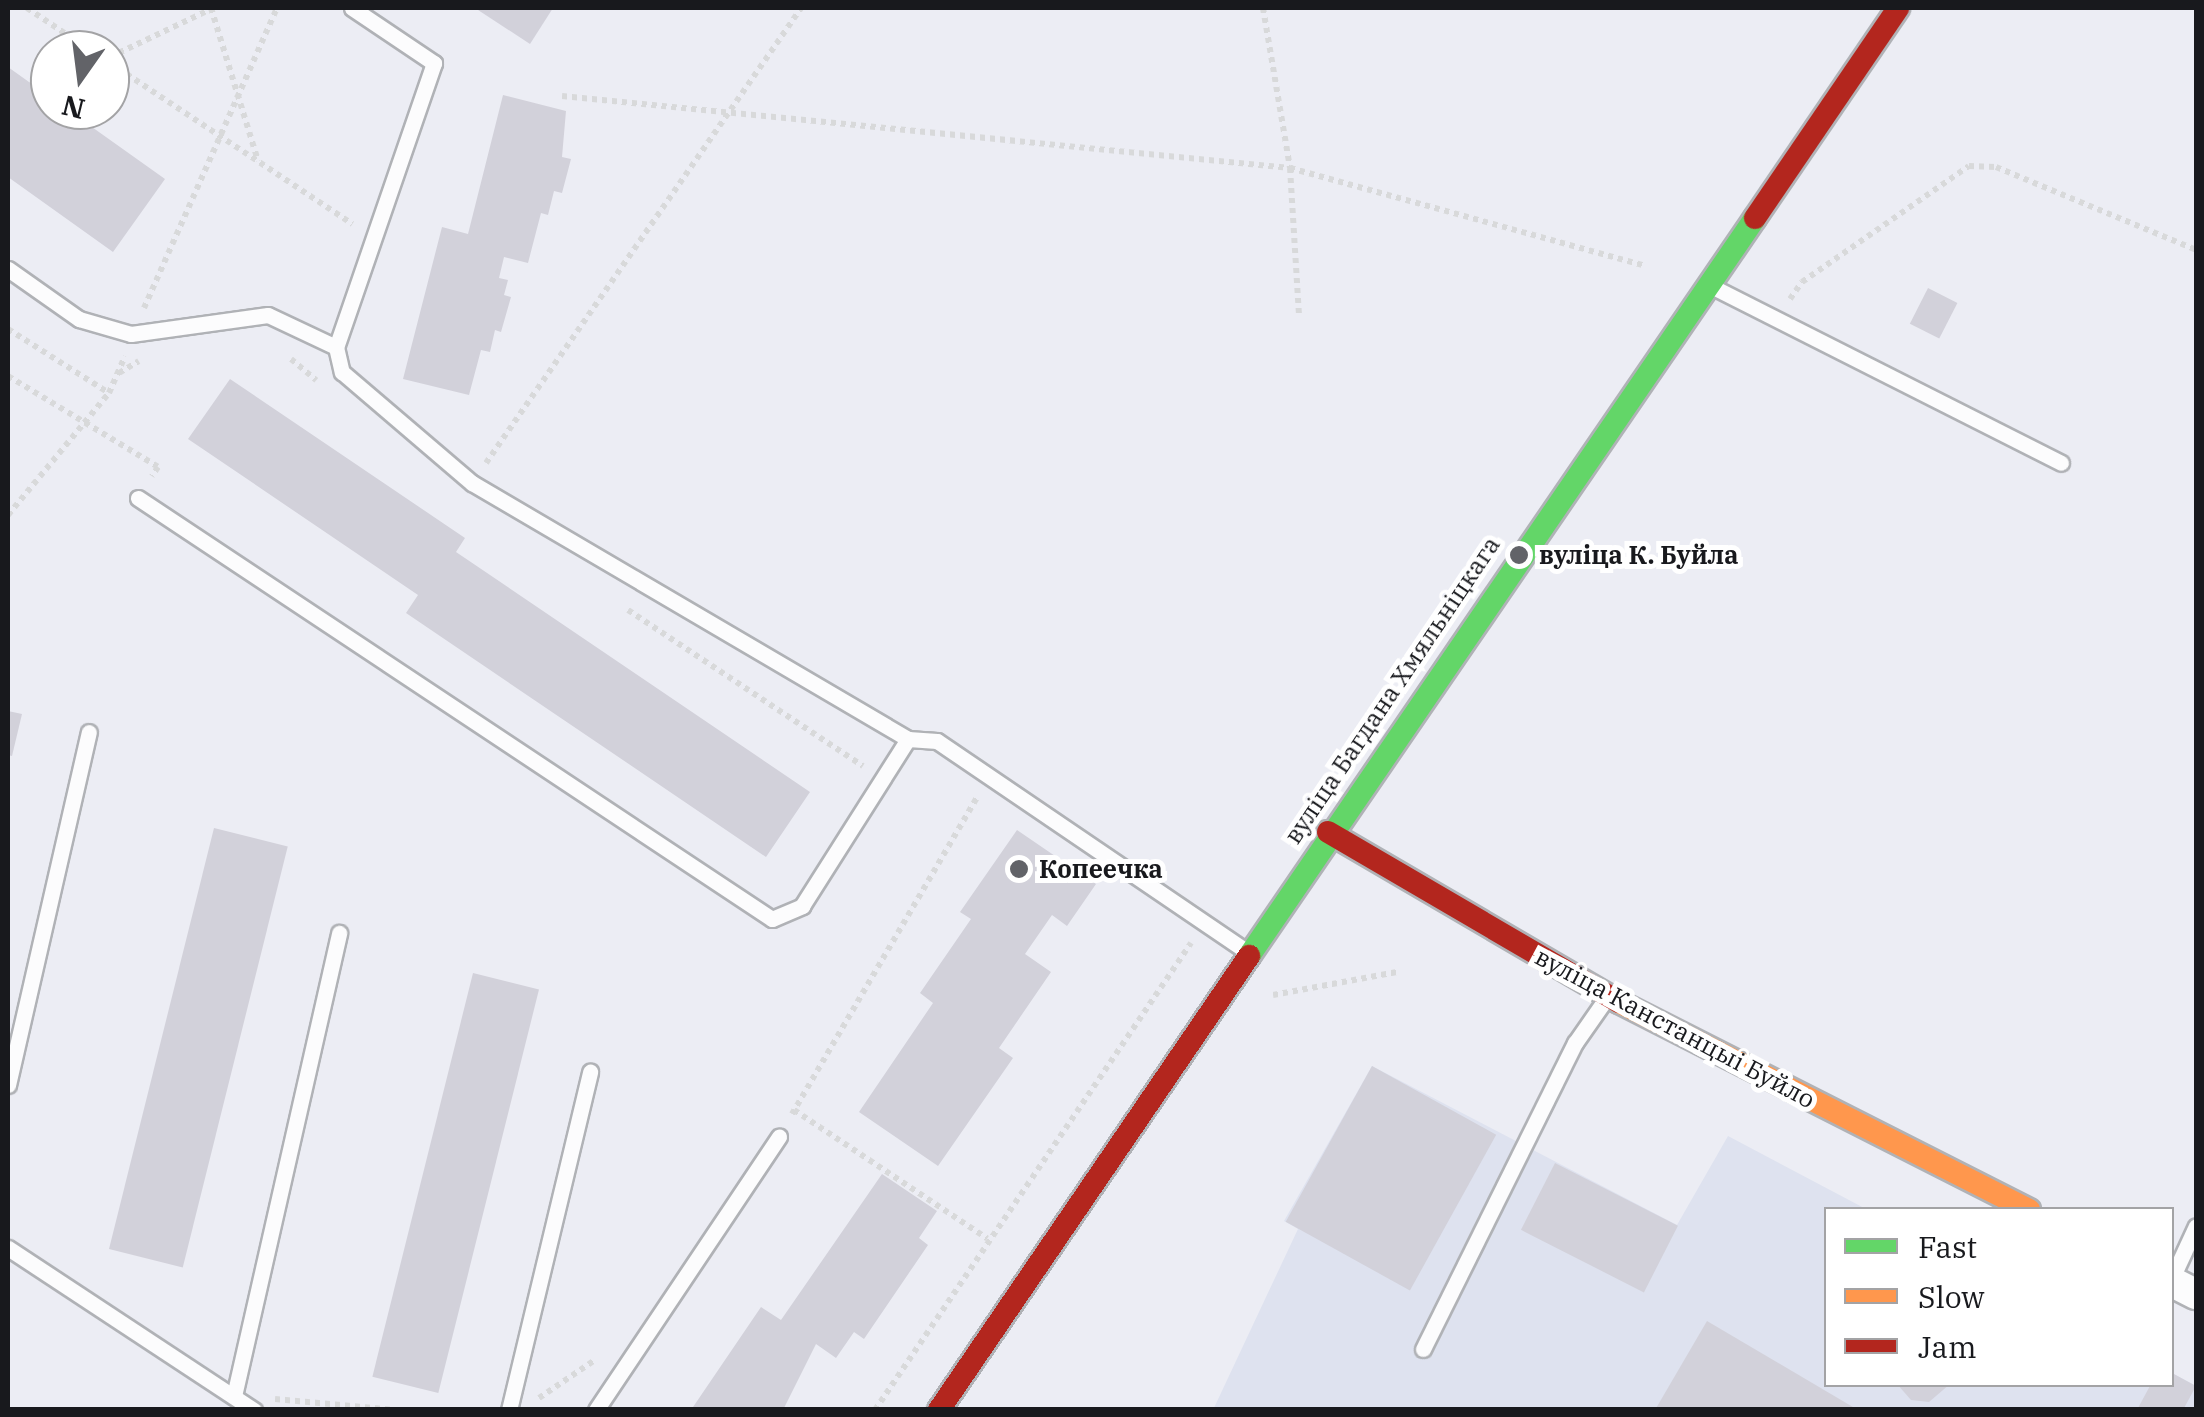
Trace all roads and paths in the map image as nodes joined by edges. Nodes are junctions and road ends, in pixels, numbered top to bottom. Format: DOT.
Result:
graph roads {
  1 [pos="26,8"];
  2 [pos="212,8"];
  3 [pos="277,8"];
  4 [pos="352,8"];
  5 [pos="801,8"];
  6 [pos="1263,8"];
  7 [pos="1898,8"];
  8 [pos="60,30"];
  9 [pos="130,50"];
  10 [pos="130,74"];
  11 [pos="562,96"];
  12 [pos="238,98"];
  13 [pos="730,110"];
  14 [pos="224,139"];
  15 [pos="258,162"];
  16 [pos="1290,168"];
  17 [pos="378,241"];
  18 [pos="2196,250"];
  19 [pos="1643,265"];
  20 [pos="8,269"];
  21 [pos="1708,284"];
  22 [pos="1298,317"];
  23 [pos="1777,320"];
  24 [pos="137,322"];
  25 [pos="8,330"];
  26 [pos="129,346"];
  27 [pos="336,347"];
  28 [pos="8,376"];
  29 [pos="109,393"];
  30 [pos="80,423"];
  31 [pos="2061,463"];
  32 [pos="472,483"];
  33 [pos="138,498"];
  34 [pos="8,514"];
  35 [pos="89,732"];
  36 [pos="908,738"];
  37 [pos="991,778"];
  38 [pos="1328,832"];
  39 [pos="1199,919"];
  40 [pos="339,933"];
  41 [pos="1247,952"];
  42 [pos="1397,972"];
  43 [pos="1267,996"];
  44 [pos="1607,996"];
  45 [pos="590,1072"];
  46 [pos="8,1086"];
  47 [pos="794,1110"];
  48 [pos="779,1137"];
  49 [pos="2023,1207"];
  50 [pos="2196,1226"];
  51 [pos="987,1238"];
  52 [pos="8,1248"];
  53 [pos="2174,1276"];
  54 [pos="2174,1281"];
  55 [pos="2196,1294"];
  56 [pos="1423,1350"];
  57 [pos="234,1396"];
  58 [pos="254,1410"];
  59 [pos="396,1410"];
  60 [pos="510,1410"];
  61 [pos="596,1410"];
  62 [pos="875,1410"];
  63 [pos="939,1410"];
  1 -- 8 [label="path"];
  2 -- 9 [label="path"];
  2 -- 12 [label="path"];
  3 -- 12 [label="path"];
  4 -- 17 [label="lane"];
  5 -- 13 [label="path"];
  6 -- 16 [label="path"];
  7 -- 21 [label="street, вуліца Багдана Хмяльніцкага"];
  10 -- 14 [label="path"];
  11 -- 13 [label="path"];
  12 -- 14 [label="path"];
  12 -- 15 [label="path"];
  13 -- 16 [label="path"];
  13 -- 32 [label="path"];
  14 -- 15 [label="path"];
  14 -- 24 [label="path"];
  15 -- 17 [label="path"];
  16 -- 19 [label="path"];
  16 -- 22 [label="path"];
  17 -- 27 [label="lane"];
  18 -- 23 [label="path"];
  20 -- 27 [label="lane"];
  21 -- 23 [label="lane"];
  21 -- 38 [label="street, вуліца Багдана Хмяльніцкага"];
  23 -- 31 [label="lane"];
  25 -- 29 [label="path"];
  26 -- 29 [label="path"];
  27 -- 32 [label="lane"];
  28 -- 30 [label="path"];
  29 -- 30 [label="path"];
  30 -- 33 [label="path"];
  30 -- 34 [label="path"];
  32 -- 36 [label="lane"];
  33 -- 36 [label="lane"];
  35 -- 46 [label="lane"];
  36 -- 37 [label="lane"];
  37 -- 39 [label="lane"];
  37 -- 47 [label="path"];
  38 -- 41 [label="street, вуліца Багдана Хмяльніцкага"];
  38 -- 44 [label="street, вуліца Канстанцыі Буйло"];
  39 -- 41 [label="lane"];
  39 -- 51 [label="path"];
  40 -- 57 [label="lane"];
  41 -- 63 [label="street, вуліца Багдана Хмяльніцкага"];
  42 -- 43 [label="path"];
  44 -- 49 [label="street, вуліца Канстанцыі Буйло"];
  44 -- 56 [label="lane"];
  45 -- 60 [label="lane"];
  47 -- 48 [label="path"];
  47 -- 51 [label="path"];
  48 -- 61 [label="lane"];
  50 -- 53 [label="lane"];
  51 -- 62 [label="path"];
  52 -- 57 [label="lane"];
  54 -- 55 [label="street"];
  57 -- 58 [label="lane"];
  57 -- 59 [label="path"];
}
